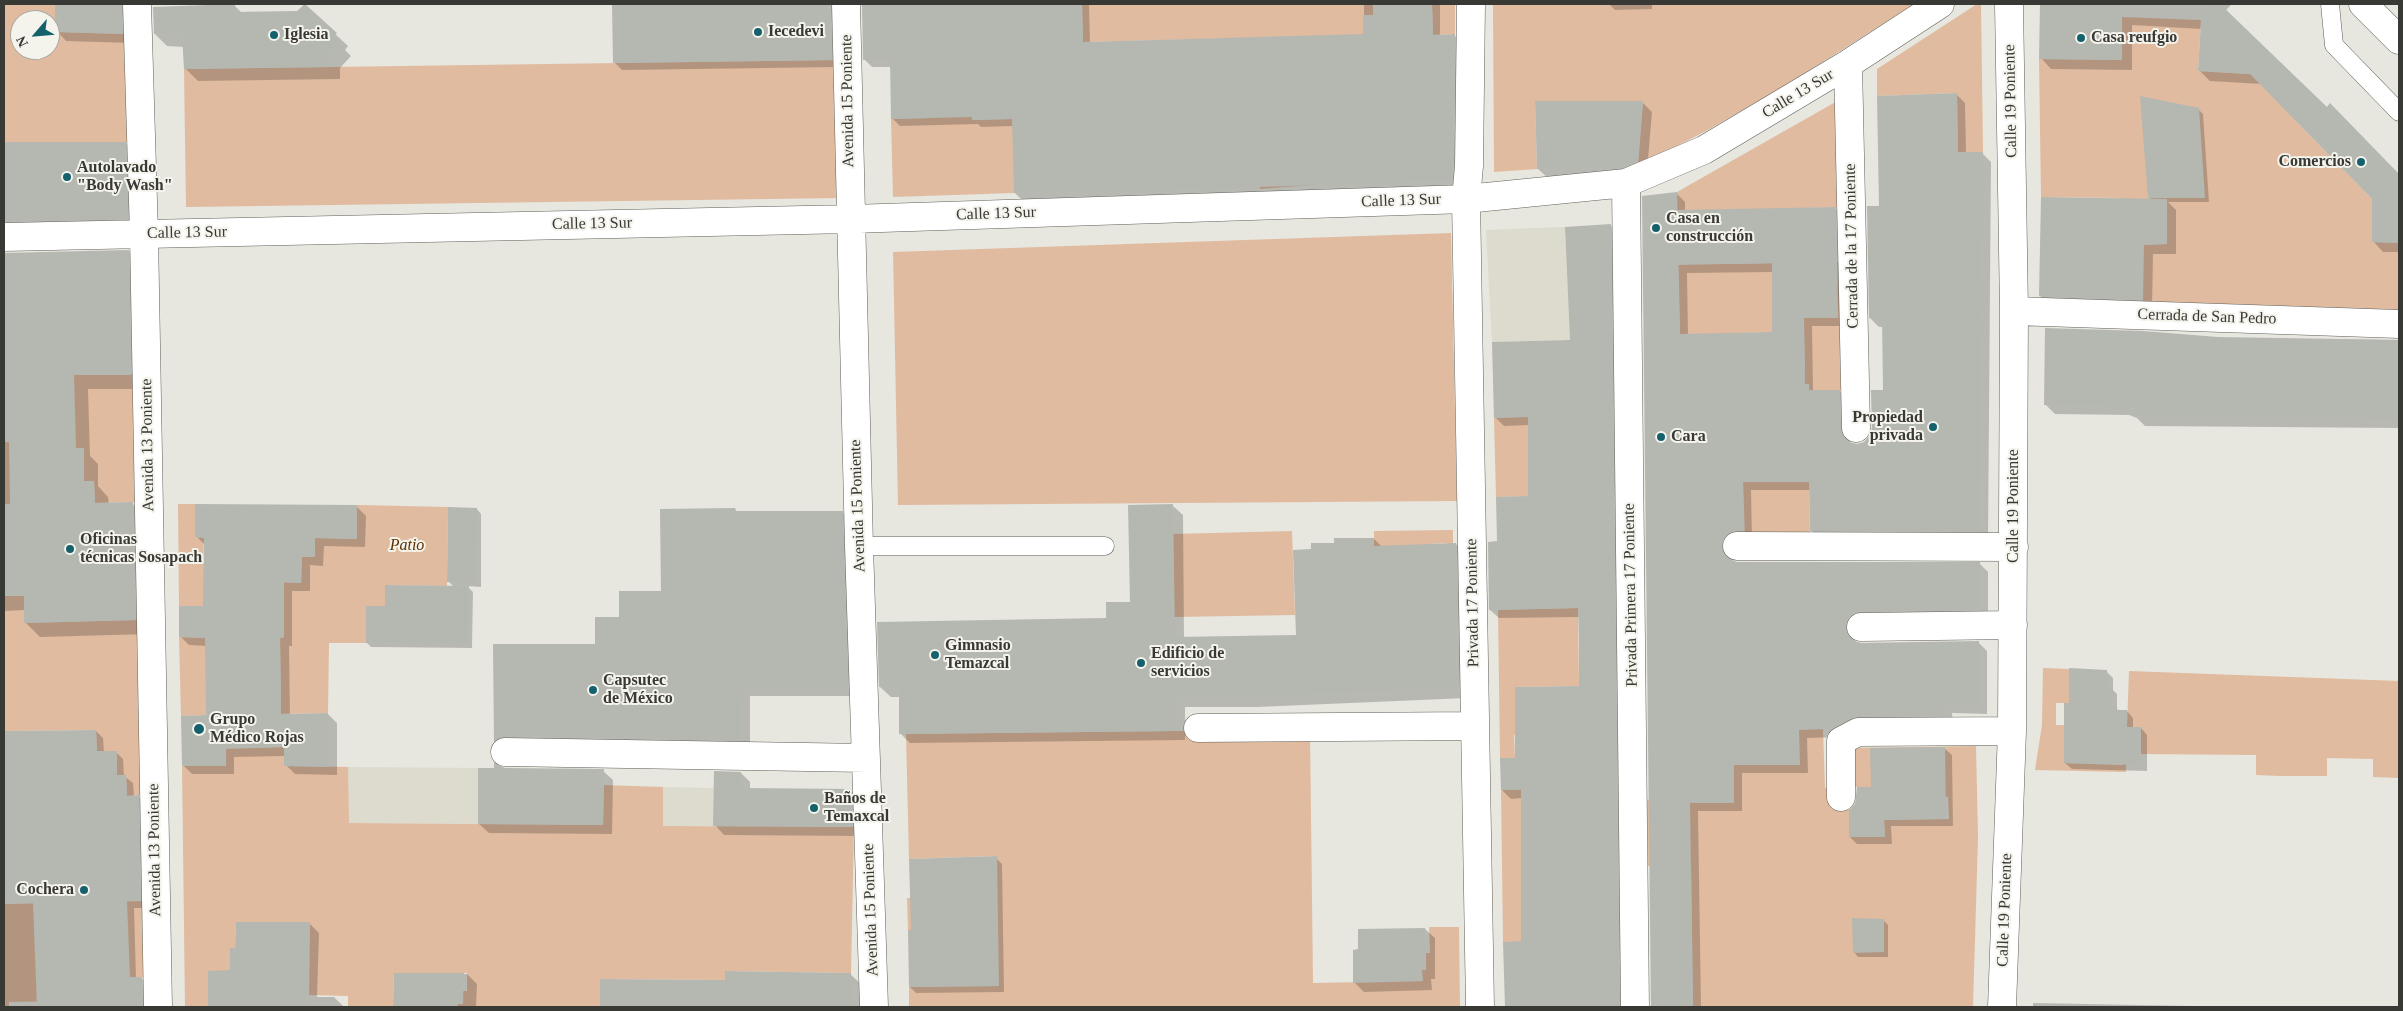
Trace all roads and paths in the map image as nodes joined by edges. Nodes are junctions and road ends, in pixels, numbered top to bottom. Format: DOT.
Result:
graph roads {
  1 [pos="137,4"];
  2 [pos="846,4"];
  3 [pos="1471,4"];
  4 [pos="1940,4"];
  5 [pos="2009,4"];
  6 [pos="2330,4"];
  7 [pos="2363,4"];
  8 [pos="2399,40"];
  9 [pos="1848,64"];
  10 [pos="2399,112"];
  11 [pos="1626,183"];
  12 [pos="1466,199"];
  13 [pos="851,219"];
  14 [pos="144,234"];
  15 [pos="4,237"];
  16 [pos="2014,311"];
  17 [pos="2399,324"];
  18 [pos="1856,428"];
  19 [pos="859,546"];
  20 [pos="1105,546"];
  21 [pos="1738,546"];
  22 [pos="2014,547"];
  23 [pos="2012,625"];
  24 [pos="1860,627"];
  25 [pos="1475,726"];
  26 [pos="1198,728"];
  27 [pos="2012,731"];
  28 [pos="505,752"];
  29 [pos="866,758"];
  30 [pos="1841,797"];
  31 [pos="158,1007"];
  32 [pos="874,1007"];
  33 [pos="1480,1007"];
  34 [pos="1635,1007"];
  35 [pos="2002,1007"];
  1 -- 14 [label="street, Avenida 13 Poniente"];
  2 -- 13 [label="street, Avenida 15 Poniente"];
  3 -- 12 [label="street, Privada 17 Poniente"];
  4 -- 9 [label="street, Calle 13 Sur"];
  5 -- 16 [label="street, Calle 19 Poniente"];
  6 -- 10 [label="lane"];
  7 -- 8 [label="street"];
  9 -- 11 [label="street, Calle 13 Sur"];
  9 -- 18 [label="street, Cerrada de la 17 Poniente"];
  11 -- 12 [label="street, Calle 13 Sur"];
  11 -- 34 [label="street, Privada Primera 17 Poniente"];
  12 -- 13 [label="street, Calle 13 Sur"];
  12 -- 25 [label="street, Privada 17 Poniente"];
  13 -- 14 [label="street, Calle 13 Sur"];
  13 -- 19 [label="street, Avenida 15 Poniente"];
  14 -- 15 [label="street, Calle 13 Sur"];
  14 -- 31 [label="street, Avenida 13 Poniente"];
  16 -- 17 [label="street, Cerrada de San Pedro"];
  16 -- 22 [label="street, Calle 19 Poniente"];
  19 -- 20 [label="lane"];
  19 -- 29 [label="street, Avenida 15 Poniente"];
  21 -- 22 [label="street"];
  22 -- 23 [label="street, Calle 19 Poniente"];
  23 -- 24 [label="street"];
  23 -- 27 [label="street, Calle 19 Poniente"];
  25 -- 26 [label="street"];
  25 -- 33 [label="street, Privada 17 Poniente"];
  27 -- 30 [label="street"];
  27 -- 35 [label="street, Calle 19 Poniente"];
  28 -- 29 [label="street"];
  29 -- 32 [label="street, Avenida 15 Poniente"];
}
